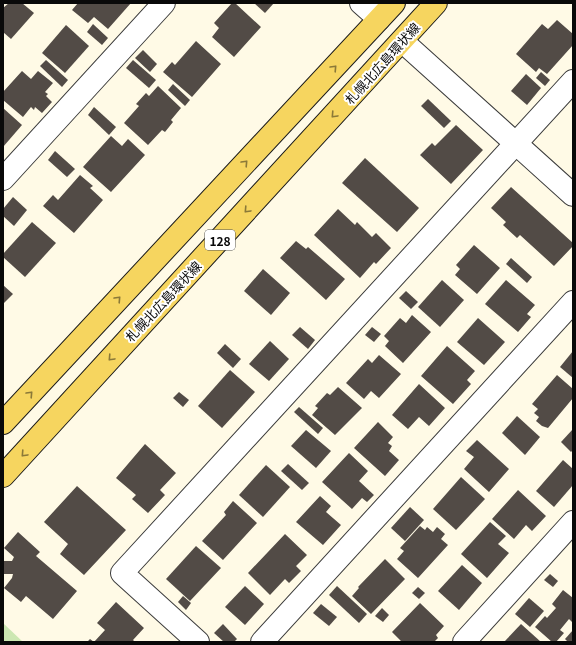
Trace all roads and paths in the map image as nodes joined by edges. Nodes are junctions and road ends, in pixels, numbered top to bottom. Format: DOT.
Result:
graph roads {
  1 [pos="164,3"];
  2 [pos="361,3"];
  3 [pos="394,3"];
  4 [pos="436,3"];
  5 [pos="379,19"];
  6 [pos="402,41"];
  7 [pos="573,81"];
  8 [pos="516,142"];
  9 [pos="3,179"];
  10 [pos="573,195"];
  11 [pos="573,302"];
  12 [pos="3,423"];
  13 [pos="3,476"];
  14 [pos="573,522"];
  15 [pos="198,642"];
  16 [pos="262,642"];
  17 [pos="464,642"];
  1 -- 9 [label="street"];
  2 -- 5 [label="street"];
  3 -- 5 [label="main road, 128"];
  4 -- 6 [label="main road, 札幌北広島環状線 / 128"];
  12 -- 5 [label="main road, 128, one-way"];
  6 -- 8 [label="street"];
  6 -- 13 [label="main road, 札幌北広島環状線 / 128, one-way"];
  7 -- 8 [label="street"];
  8 -- 10 [label="street"];
  8 -- 15 [label="street"];
  11 -- 16 [label="street"];
  14 -- 17 [label="street"];
}
